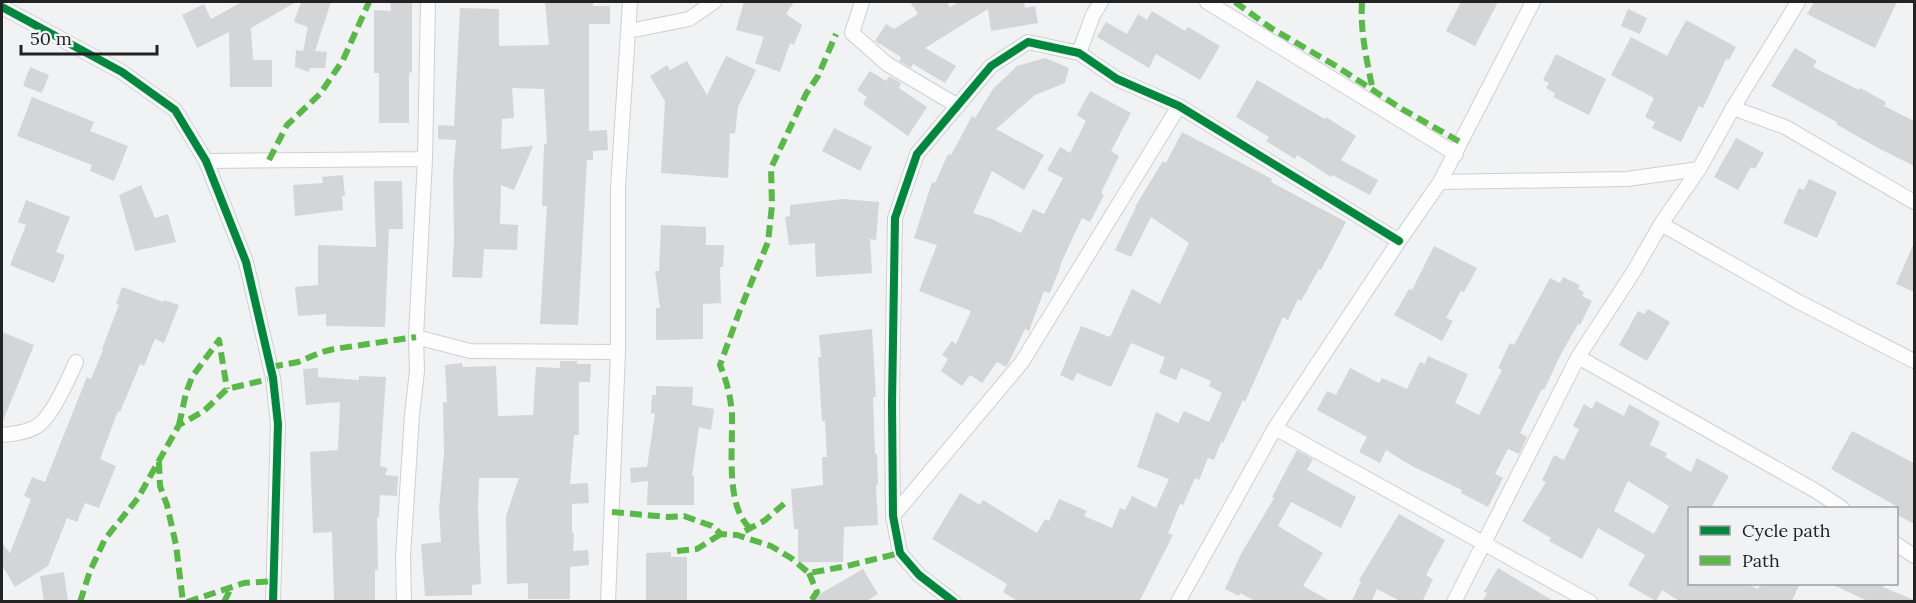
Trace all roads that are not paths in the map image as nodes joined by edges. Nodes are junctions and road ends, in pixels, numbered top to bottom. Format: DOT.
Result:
graph roads {
  1 [pos="428,2"];
  2 [pos="630,2"];
  3 [pos="714,2"];
  4 [pos="862,2"];
  5 [pos="1101,2"];
  6 [pos="1207,2"];
  7 [pos="1533,2"];
  8 [pos="1798,2"];
  9 [pos="4,8"];
  10 [pos="629,31"];
  11 [pos="1079,53"];
  12 [pos="958,106"];
  13 [pos="1179,106"];
  14 [pos="1732,108"];
  15 [pos="1456,154"];
  16 [pos="425,159"];
  17 [pos="206,161"];
  18 [pos="1699,169"];
  19 [pos="1440,182"];
  20 [pos="1914,202"];
  21 [pos="1661,224"];
  22 [pos="1399,241"];
  23 [pos="416,337"];
  24 [pos="618,352"];
  25 [pos="1578,357"];
  26 [pos="1914,361"];
  27 [pos="76,362"];
  28 [pos="1275,428"];
  29 [pos="2,435"];
  30 [pos="1840,507"];
  31 [pos="893,516"];
  32 [pos="1484,543"];
  33 [pos="1898,545"];
  34 [pos="1914,555"];
  35 [pos="273,602"];
  36 [pos="404,602"];
  37 [pos="608,602"];
  38 [pos="954,602"];
  39 [pos="1178,602"];
  40 [pos="1454,602"];
  41 [pos="1590,602"];
  1 -- 16 [label="street"];
  2 -- 10 [label="street"];
  3 -- 10 [label="street"];
  4 -- 12 [label="street"];
  5 -- 11 [label="street"];
  6 -- 15 [label="street"];
  7 -- 15 [label="street"];
  8 -- 14 [label="street"];
  9 -- 17 [label="street"];
  10 -- 24 [label="street"];
  11 -- 12 [label="street"];
  11 -- 13 [label="street"];
  12 -- 31 [label="street"];
  13 -- 22 [label="street"];
  13 -- 31 [label="street"];
  14 -- 18 [label="street"];
  14 -- 20 [label="street"];
  15 -- 19 [label="street"];
  16 -- 17 [label="street"];
  16 -- 23 [label="street"];
  17 -- 35 [label="street"];
  18 -- 19 [label="street"];
  18 -- 21 [label="street"];
  19 -- 22 [label="street"];
  21 -- 25 [label="street"];
  21 -- 26 [label="street"];
  22 -- 28 [label="street"];
  23 -- 24 [label="street"];
  23 -- 36 [label="street"];
  24 -- 37 [label="street"];
  25 -- 30 [label="street"];
  25 -- 32 [label="street"];
  27 -- 29 [label="street"];
  28 -- 32 [label="street"];
  28 -- 39 [label="street"];
  31 -- 38 [label="street"];
  32 -- 40 [label="street"];
  32 -- 41 [label="street"];
  33 -- 34 [label="street"];
}
